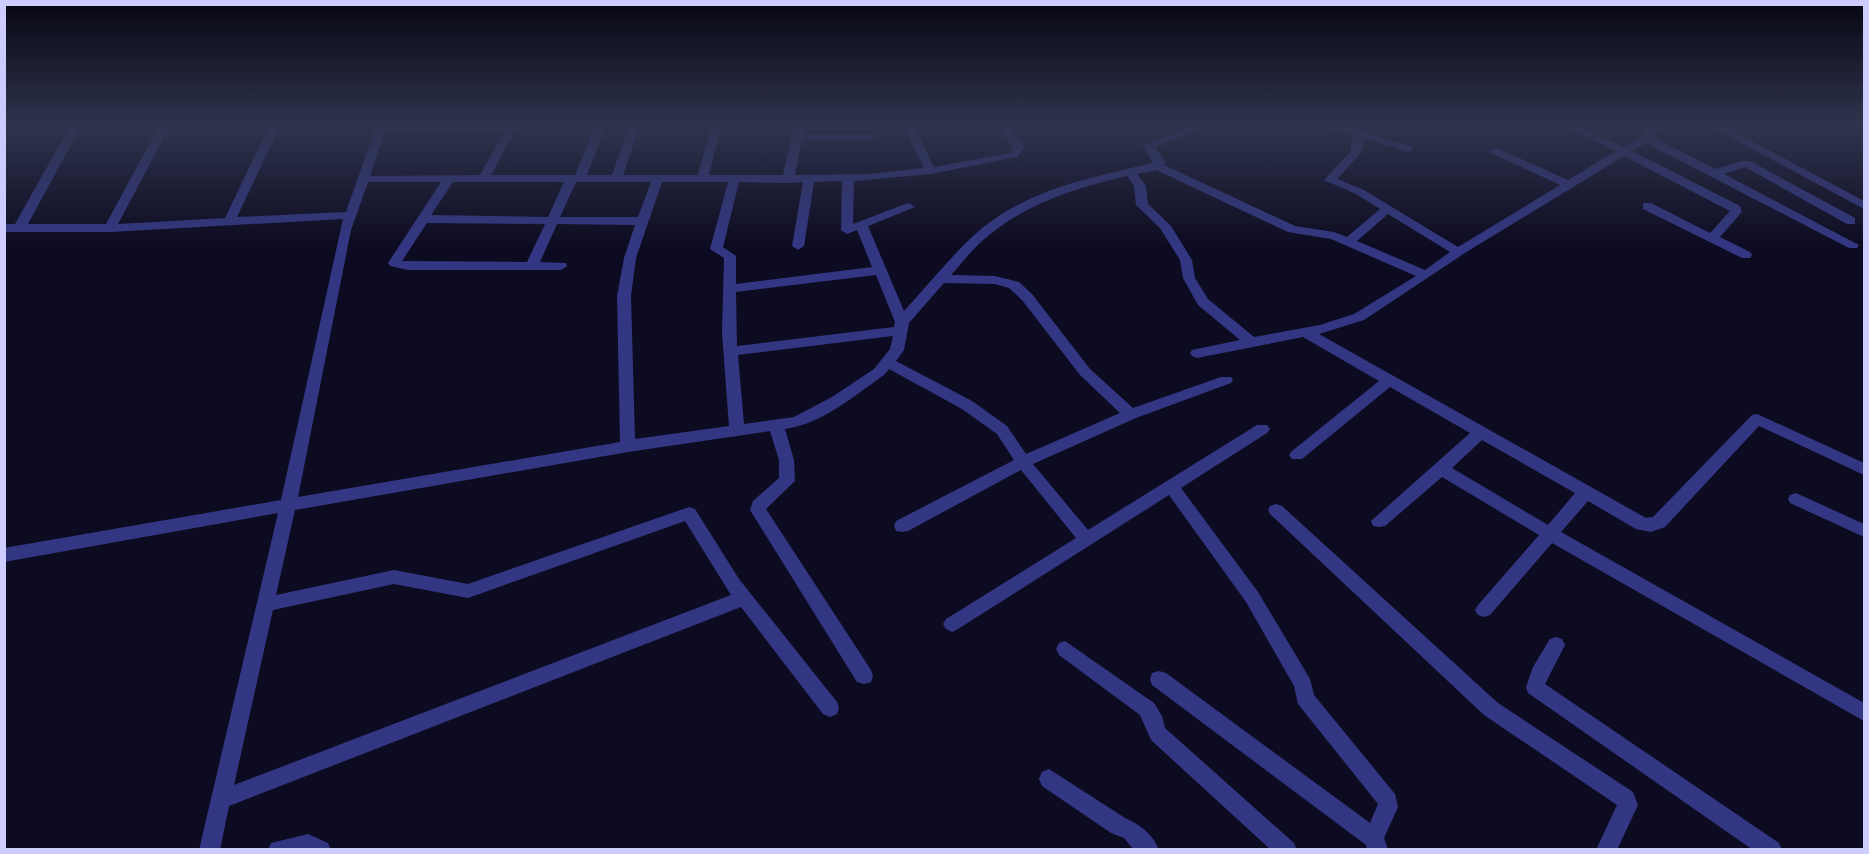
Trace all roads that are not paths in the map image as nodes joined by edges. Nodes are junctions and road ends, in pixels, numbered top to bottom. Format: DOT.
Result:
graph roads {
  1 [pos="54,166"];
  2 [pos="144,166"];
  3 [pos="259,166"];
  4 [pos="368,166"];
  5 [pos="491,166"];
  6 [pos="582,166"];
  7 [pos="621,166"];
  8 [pos="706,166"];
  9 [pos="791,166"];
  10 [pos="928,166"];
  11 [pos="957,166"];
  12 [pos="1157,166"];
  13 [pos="1343,166"];
  14 [pos="1527,166"];
  15 [pos="1601,166"];
  16 [pos="1651,166"];
  17 [pos="1702,166"];
  18 [pos="1740,166"];
  19 [pos="1749,166"];
  20 [pos="1789,166"];
  21 [pos="931,171"];
  22 [pos="1131,173"];
  23 [pos="1716,173"];
  24 [pos="450,178"];
  25 [pos="484,178"];
  26 [pos="576,178"];
  27 [pos="848,178"];
  28 [pos="616,179"];
  29 [pos="809,179"];
  30 [pos="363,180"];
  31 [pos="657,180"];
  32 [pos="702,180"];
  33 [pos="734,180"];
  34 [pos="788,180"];
  35 [pos="1569,185"];
  36 [pos="1647,206"];
  37 [pos="1864,206"];
  38 [pos="909,207"];
  39 [pos="1387,209"];
  40 [pos="350,215"];
  41 [pos="422,219"];
  42 [pos="552,220"];
  43 [pos="1851,221"];
  44 [pos="229,222"];
  45 [pos="643,222"];
  46 [pos="861,225"];
  47 [pos="20,227"];
  48 [pos="4,228"];
  49 [pos="110,228"];
  50 [pos="1711,239"];
  51 [pos="1349,242"];
  52 [pos="1853,245"];
  53 [pos="798,246"];
  54 [pos="1458,252"];
  55 [pos="1746,255"];
  56 [pos="561,266"];
  57 [pos="531,267"];
  58 [pos="880,270"];
  59 [pos="1426,275"];
  60 [pos="940,279"];
  61 [pos="730,289"];
  62 [pos="901,327"];
  63 [pos="1305,332"];
  64 [pos="1251,342"];
  65 [pos="730,351"];
  66 [pos="1197,353"];
  67 [pos="887,362"];
  68 [pos="1226,380"];
  69 [pos="1389,380"];
  70 [pos="1131,414"];
  71 [pos="776,425"];
  72 [pos="1262,429"];
  73 [pos="737,430"];
  74 [pos="1479,432"];
  75 [pos="628,446"];
  76 [pos="1297,455"];
  77 [pos="1023,462"];
  78 [pos="1864,469"];
  79 [pos="1441,470"];
  80 [pos="1171,486"];
  81 [pos="1586,492"];
  82 [pos="1796,499"];
  83 [pos="288,506"];
  84 [pos="1276,510"];
  85 [pos="1379,521"];
  86 [pos="902,526"];
  87 [pos="1864,531"];
  88 [pos="1550,534"];
  89 [pos="1086,539"];
  90 [pos="4,555"];
  91 [pos="744,597"];
  92 [pos="266,604"];
  93 [pos="1484,610"];
  94 [pos="952,624"];
  95 [pos="1556,645"];
  96 [pos="1065,649"];
  97 [pos="864,676"];
  98 [pos="1159,679"];
  99 [pos="830,708"];
  100 [pos="1864,713"];
  101 [pos="1049,779"];
  102 [pos="222,799"];
  103 [pos="1376,844"];
  104 [pos="209,849"];
  105 [pos="278,849"];
  106 [pos="321,849"];
  107 [pos="1149,849"];
  108 [pos="1287,849"];
  109 [pos="1606,849"];
  110 [pos="1772,849"];
  1 -- 47 [label="street"];
  2 -- 49 [label="street"];
  3 -- 44 [label="street"];
  4 -- 30 [label="street"];
  5 -- 25 [label="street"];
  6 -- 26 [label="street"];
  7 -- 28 [label="street"];
  8 -- 32 [label="street"];
  9 -- 34 [label="street"];
  10 -- 21 [label="street"];
  11 -- 21 [label="street"];
  12 -- 22 [label="street"];
  12 -- 51 [label="street"];
  13 -- 39 [label="street"];
  14 -- 35 [label="street"];
  15 -- 35 [label="street"];
  16 -- 50 [label="street"];
  17 -- 23 [label="street"];
  18 -- 23 [label="street"];
  19 -- 43 [label="street"];
  20 -- 37 [label="street"];
  21 -- 27 [label="street"];
  22 -- 60 [label="street"];
  22 -- 64 [label="street"];
  23 -- 52 [label="street"];
  24 -- 25 [label="street"];
  24 -- 30 [label="street"];
  24 -- 41 [label="street"];
  25 -- 26 [label="street"];
  26 -- 28 [label="street"];
  26 -- 42 [label="street"];
  27 -- 29 [label="street"];
  27 -- 46 [label="street"];
  28 -- 31 [label="street"];
  29 -- 34 [label="street"];
  29 -- 53 [label="street"];
  30 -- 40 [label="street"];
  31 -- 32 [label="street"];
  31 -- 45 [label="street"];
  32 -- 33 [label="street"];
  33 -- 34 [label="street"];
  33 -- 61 [label="street"];
  35 -- 54 [label="street"];
  36 -- 50 [label="street"];
  38 -- 46 [label="street"];
  39 -- 51 [label="street"];
  39 -- 54 [label="street"];
  40 -- 44 [label="street"];
  40 -- 83 [label="street"];
  41 -- 42 [label="street"];
  41 -- 57 [label="street"];
  42 -- 45 [label="street"];
  42 -- 57 [label="street"];
  44 -- 49 [label="street"];
  45 -- 75 [label="street"];
  46 -- 58 [label="street"];
  47 -- 48 [label="street"];
  47 -- 49 [label="street"];
  50 -- 55 [label="street"];
  51 -- 59 [label="street"];
  54 -- 59 [label="street"];
  56 -- 57 [label="street"];
  58 -- 61 [label="street"];
  58 -- 62 [label="street"];
  59 -- 63 [label="street"];
  60 -- 62 [label="street"];
  60 -- 70 [label="street"];
  61 -- 65 [label="street"];
  62 -- 65 [label="street"];
  62 -- 67 [label="street"];
  63 -- 64 [label="street"];
  63 -- 69 [label="street"];
  64 -- 66 [label="street"];
  65 -- 73 [label="street"];
  67 -- 71 [label="street"];
  67 -- 77 [label="street"];
  68 -- 70 [label="street"];
  69 -- 74 [label="street"];
  69 -- 76 [label="street"];
  70 -- 77 [label="street"];
  71 -- 73 [label="street"];
  71 -- 97 [label="street"];
  72 -- 80 [label="street"];
  73 -- 75 [label="street"];
  74 -- 79 [label="street"];
  74 -- 81 [label="street"];
  75 -- 83 [label="street"];
  77 -- 86 [label="street"];
  77 -- 89 [label="street"];
  78 -- 81 [label="street"];
  79 -- 85 [label="street"];
  79 -- 88 [label="street"];
  80 -- 89 [label="street"];
  80 -- 103 [label="street"];
  81 -- 88 [label="street"];
  82 -- 87 [label="street"];
  83 -- 90 [label="street"];
  83 -- 92 [label="street"];
  84 -- 109 [label="street"];
  88 -- 93 [label="street"];
  88 -- 100 [label="street"];
  89 -- 94 [label="street"];
  91 -- 92 [label="street"];
  91 -- 99 [label="street"];
  91 -- 102 [label="street"];
  92 -- 102 [label="street"];
  95 -- 110 [label="street"];
  96 -- 108 [label="street"];
  98 -- 103 [label="street"];
  101 -- 107 [label="street"];
  102 -- 104 [label="street"];
  105 -- 106 [label="street"];
}
